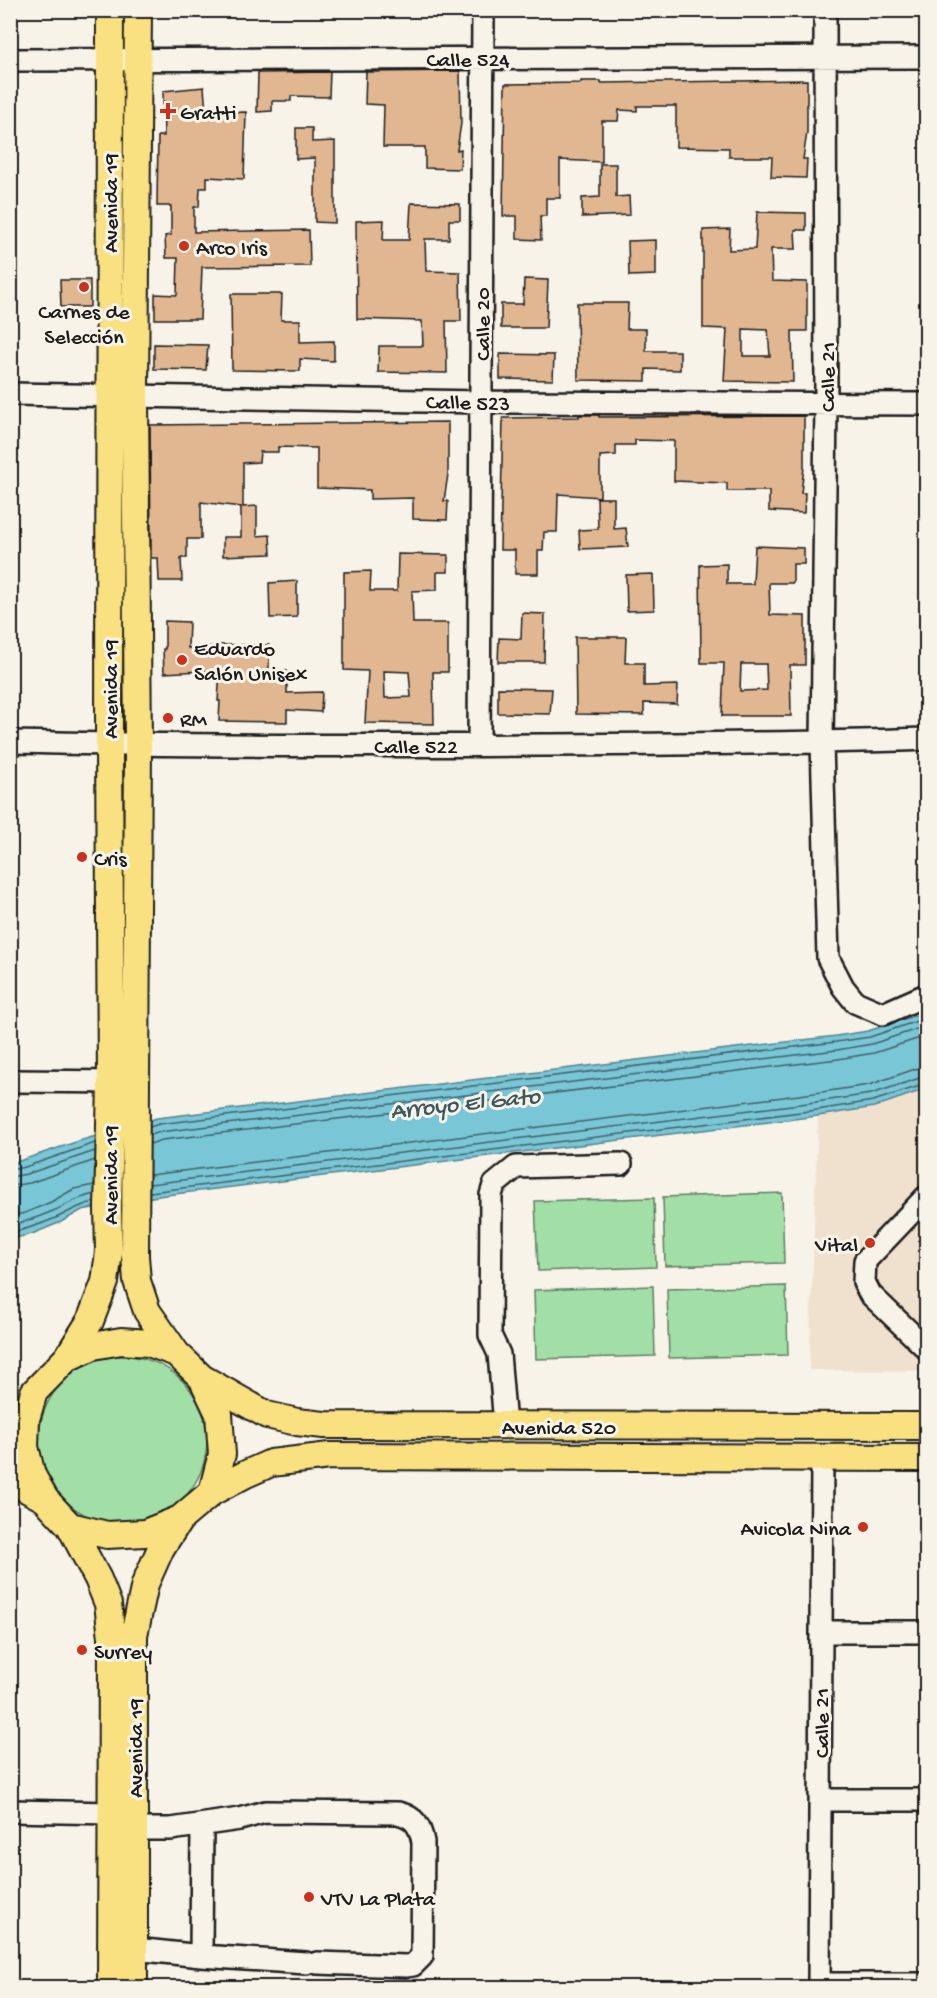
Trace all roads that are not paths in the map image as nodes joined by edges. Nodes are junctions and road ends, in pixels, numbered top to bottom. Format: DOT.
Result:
graph roads {
  1 [pos="110,10"];
  2 [pos="138,10"];
  3 [pos="483,10"];
  4 [pos="825,10"];
  5 [pos="927,57"];
  6 [pos="137,58"];
  7 [pos="482,58"];
  8 [pos="827,58"];
  9 [pos="10,60"];
  10 [pos="109,60"];
  11 [pos="10,394"];
  12 [pos="109,395"];
  13 [pos="135,396"];
  14 [pos="481,402"];
  15 [pos="826,404"];
  16 [pos="927,404"];
  17 [pos="927,739"];
  18 [pos="10,742"];
  19 [pos="822,743"];
  20 [pos="109,744"];
  21 [pos="138,745"];
  22 [pos="479,745"];
  23 [pos="927,996"];
  24 [pos="10,1081"];
  25 [pos="136,1082"];
  26 [pos="111,1083"];
  27 [pos="621,1164"];
  28 [pos="927,1197"];
  29 [pos="927,1348"];
  30 [pos="176,1353"];
  31 [pos="68,1358"];
  32 [pos="202,1378"];
  33 [pos="34,1392"];
  34 [pos="10,1407"];
  35 [pos="505,1425"];
  36 [pos="927,1426"];
  37 [pos="822,1458"];
  38 [pos="927,1458"];
  39 [pos="24,1492"];
  40 [pos="212,1492"];
  41 [pos="180,1519"];
  42 [pos="70,1526"];
  43 [pos="821,1632"];
  44 [pos="927,1632"];
  45 [pos="820,1800"];
  46 [pos="927,1800"];
  47 [pos="10,1811"];
  48 [pos="112,1813"];
  49 [pos="202,1825"];
  50 [pos="134,1829"];
  51 [pos="135,1949"];
  52 [pos="201,1956"];
  53 [pos="927,1984"];
  54 [pos="819,1986"];
  55 [pos="111,1988"];
  56 [pos="134,1988"];
  1 -- 10 [label="main road, Avenida 19"];
  2 -- 6 [label="main road, Avenida 19"];
  3 -- 7 [label="street, Calle 20"];
  4 -- 8 [label="street, Calle 21"];
  5 -- 8 [label="street, Calle 524"];
  6 -- 7 [label="street, Calle 524"];
  6 -- 10 [label="street, Calle 524"];
  6 -- 13 [label="main road, Avenida 19"];
  7 -- 8 [label="street, Calle 524"];
  7 -- 14 [label="street, Calle 20"];
  8 -- 15 [label="street, Calle 21"];
  9 -- 10 [label="street, Calle 524"];
  10 -- 12 [label="main road, Avenida 19"];
  11 -- 12 [label="street, Calle 523"];
  12 -- 13 [label="street, Calle 523"];
  12 -- 20 [label="main road, Avenida 19"];
  13 -- 14 [label="street, Calle 523"];
  13 -- 21 [label="main road, Avenida 19"];
  14 -- 15 [label="street, Calle 523"];
  14 -- 22 [label="street, Calle 20"];
  15 -- 16 [label="street, Calle 523"];
  15 -- 19 [label="street, Calle 21"];
  17 -- 19 [label="street, Calle 522"];
  18 -- 20 [label="street, Calle 522"];
  19 -- 22 [label="street, Calle 522"];
  19 -- 23 [label="street, Calle 21"];
  20 -- 21 [label="street, Calle 522"];
  20 -- 26 [label="main road, Avenida 19"];
  21 -- 22 [label="street, Calle 522"];
  21 -- 25 [label="main road, Avenida 19"];
  24 -- 26 [label="street"];
  25 -- 26 [label="street"];
  25 -- 30 [label="main road, Avenida 19"];
  26 -- 31 [label="main road, Avenida 19"];
  27 -- 35 [label="street"];
  28 -- 29 [label="street"];
  30 -- 31 [label="main road"];
  30 -- 32 [label="main road"];
  31 -- 33 [label="main road"];
  32 -- 35 [label="main road, Avenida 520"];
  32 -- 40 [label="main road"];
  33 -- 34 [label="main road"];
  33 -- 39 [label="main road"];
  35 -- 36 [label="main road, Avenida 520"];
  37 -- 38 [label="main road, Avenida 520"];
  37 -- 40 [label="main road, Avenida 520"];
  37 -- 43 [label="street, Calle 21"];
  39 -- 42 [label="main road"];
  40 -- 41 [label="main road"];
  41 -- 42 [label="main road"];
  41 -- 50 [label="main road, Avenida 19"];
  42 -- 48 [label="main road, Avenida 19"];
  43 -- 44 [label="street"];
  43 -- 45 [label="street, Calle 21"];
  45 -- 46 [label="street"];
  45 -- 54 [label="street, Calle 21"];
  47 -- 48 [label="street"];
  48 -- 55 [label="main road, Avenida 19"];
  49 -- 50 [label="street"];
  49 -- 52 [label="street"];
  49 -- 52 [label="street"];
  50 -- 51 [label="main road, Avenida 19"];
  51 -- 52 [label="street"];
  51 -- 56 [label="main road, Avenida 19"];
  53 -- 54 [label="street"];
}
